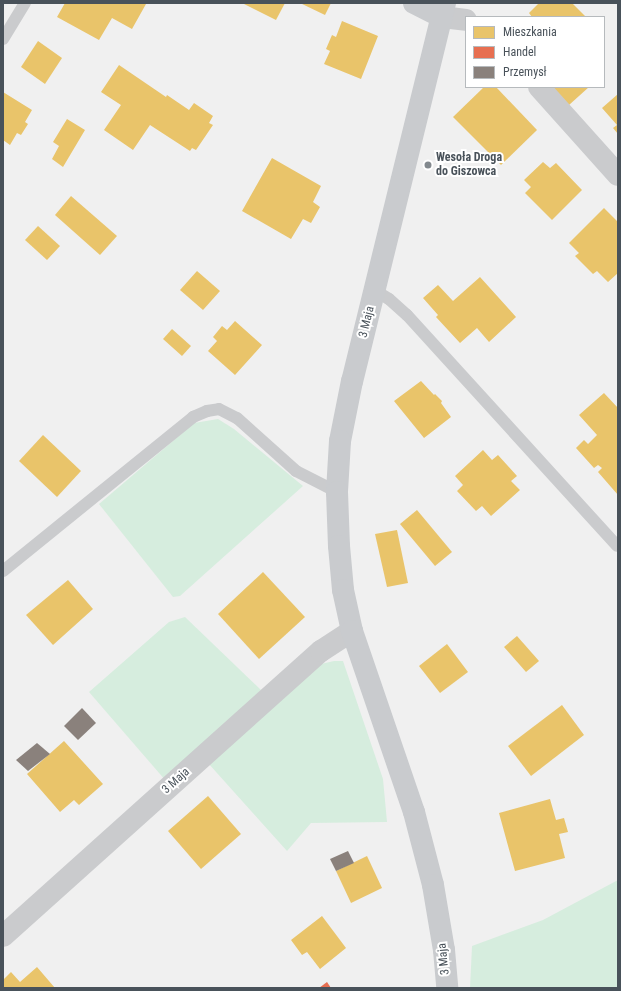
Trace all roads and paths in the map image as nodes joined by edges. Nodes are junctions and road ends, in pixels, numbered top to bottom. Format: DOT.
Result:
graph roads {
  1 [pos="25,3"];
  2 [pos="414,3"];
  3 [pos="444,10"];
  4 [pos="465,20"];
  5 [pos="3,39"];
  6 [pos="540,88"];
  7 [pos="618,175"];
  8 [pos="374,290"];
  9 [pos="337,492"];
  10 [pos="617,546"];
  11 [pos="3,571"];
  12 [pos="352,631"];
  13 [pos="3,936"];
  14 [pos="447,988"];
  1 -- 5 [label="lane"];
  2 -- 3 [label="street"];
  3 -- 4 [label="street"];
  3 -- 8 [label="street, 3 Maja"];
  6 -- 7 [label="street"];
  8 -- 9 [label="street, 3 Maja"];
  8 -- 10 [label="lane"];
  9 -- 11 [label="lane"];
  9 -- 12 [label="street, 3 Maja"];
  12 -- 13 [label="street, 3 Maja"];
  12 -- 14 [label="street, 3 Maja"];
}
